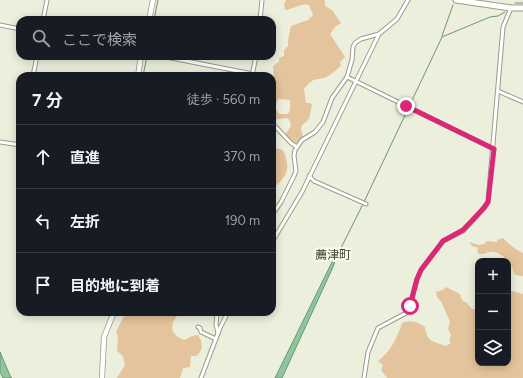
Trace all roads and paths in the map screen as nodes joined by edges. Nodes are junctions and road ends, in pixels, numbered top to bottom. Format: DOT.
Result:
graph roads {
  1 [pos="47,0"];
  2 [pos="153,0"];
  3 [pos="262,0"];
  4 [pos="408,0"];
  5 [pos="456,0"];
  6 [pos="462,0"];
  7 [pos="511,8"];
  8 [pos="523,8"];
  9 [pos="44,16"];
  10 [pos="150,16"];
  11 [pos="260,16"];
  12 [pos="0,25"];
  13 [pos="16,28"];
  14 [pos="379,34"];
  15 [pos="35,60"];
  16 [pos="140,60"];
  17 [pos="180,60"];
  18 [pos="255,60"];
  19 [pos="34,72"];
  20 [pos="139,72"];
  21 [pos="238,72"];
  22 [pos="253,72"];
  23 [pos="347,77"];
  24 [pos="356,82"];
  25 [pos="498,91"];
  26 [pos="523,102"];
  27 [pos="276,127"];
  28 [pos="0,142"];
  29 [pos="16,144"];
  30 [pos="297,147"];
  31 [pos="494,149"];
  32 [pos="309,176"];
  33 [pos="366,204"];
  34 [pos="276,209"];
  35 [pos="276,236"];
  36 [pos="112,316"];
  37 [pos="217,316"];
  38 [pos="226,316"];
  39 [pos="198,327"];
  40 [pos="218,333"];
  41 [pos="216,338"];
  42 [pos="102,378"];
  43 [pos="201,378"];
  44 [pos="364,378"];
  1 -- 9 [label="street"];
  2 -- 10 [label="street"];
  3 -- 11 [label="street"];
  4 -- 14 [label="street"];
  5 -- 6 [label="main road"];
  6 -- 7 [label="main road"];
  7 -- 8 [label="main road"];
  7 -- 25 [label="street"];
  12 -- 13 [label="street"];
  14 -- 23 [label="street"];
  14 -- 24 [label="street"];
  15 -- 19 [label="street"];
  16 -- 20 [label="street"];
  17 -- 21 [label="street"];
  18 -- 22 [label="street"];
  23 -- 24 [label="street"];
  23 -- 30 [label="street"];
  24 -- 31 [label="street"];
  24 -- 32 [label="street"];
  25 -- 26 [label="street"];
  25 -- 31 [label="street"];
  27 -- 30 [label="street"];
  28 -- 29 [label="street"];
  30 -- 34 [label="street"];
  31 -- 44 [label="street"];
  32 -- 33 [label="street"];
  32 -- 35 [label="street"];
  36 -- 42 [label="street"];
  37 -- 40 [label="street"];
  38 -- 40 [label="street"];
  39 -- 41 [label="street"];
  40 -- 41 [label="street"];
  41 -- 43 [label="street"];
}
